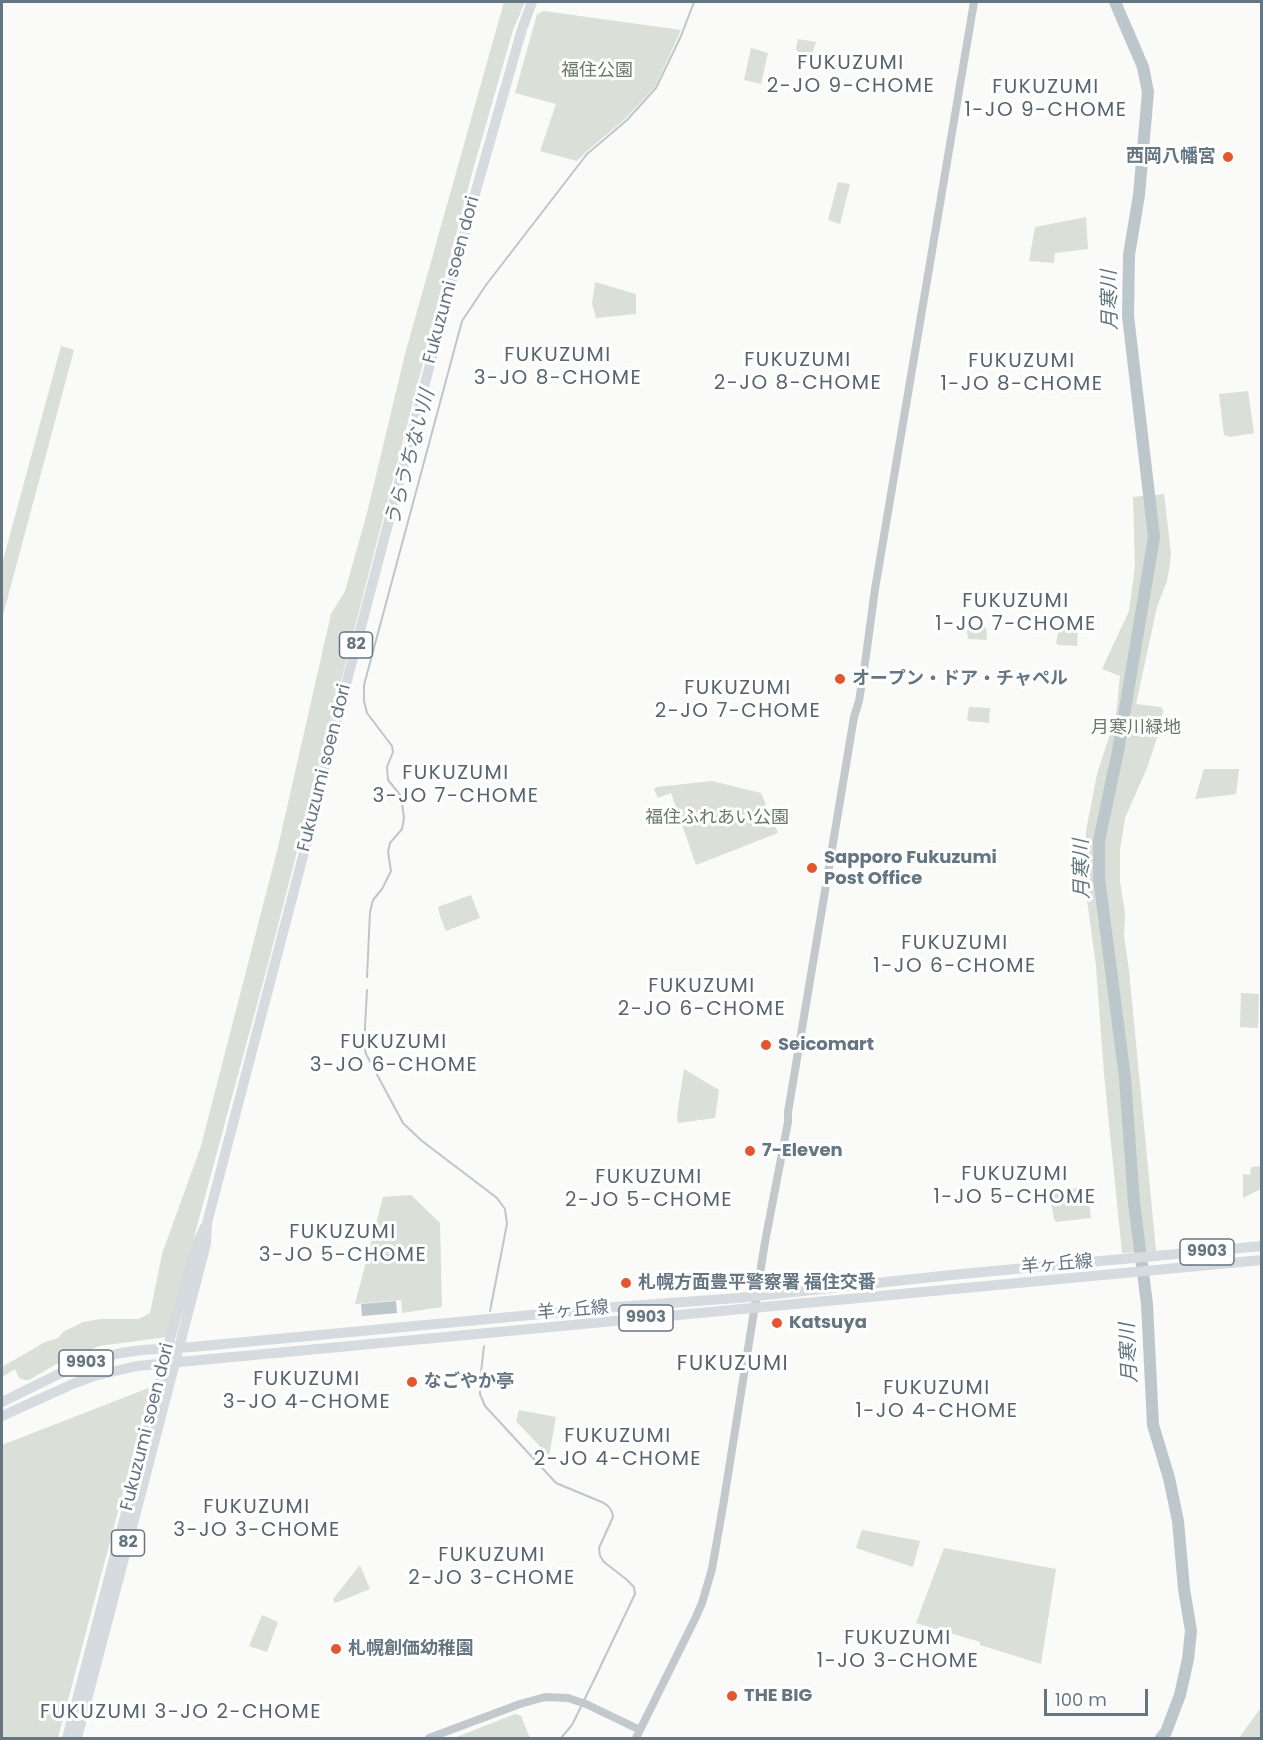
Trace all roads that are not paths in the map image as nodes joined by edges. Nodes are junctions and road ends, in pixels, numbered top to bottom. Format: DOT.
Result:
graph roads {
  1 [pos="532,2"];
  2 [pos="974,2"];
  3 [pos="1262,1246"];
  4 [pos="1262,1260"];
  5 [pos="757,1295"];
  6 [pos="755,1308"];
  7 [pos="173,1348"];
  8 [pos="170,1363"];
  9 [pos="2,1402"];
  10 [pos="2,1416"];
  11 [pos="638,1734"];
  12 [pos="67,1738"];
  13 [pos="77,1738"];
  14 [pos="429,1738"];
  1 -- 7 [label="main road, Fukuzumi soen dori / 82"];
  2 -- 5 [label="street"];
  3 -- 5 [label="main road, 羊ヶ丘線 / 9903"];
  4 -- 6 [label="main road, 羊ヶ丘線 / 9903"];
  5 -- 6 [label="street"];
  5 -- 7 [label="main road, 羊ヶ丘線 / 9903"];
  6 -- 8 [label="main road, 羊ヶ丘線 / 9903"];
  6 -- 11 [label="street"];
  7 -- 8 [label="main road, Fukuzumi soen dori / 82"];
  7 -- 9 [label="main road, 羊ヶ丘線 / 9903"];
  8 -- 10 [label="main road, 羊ヶ丘線 / 9903"];
  8 -- 12 [label="main road, Fukuzumi soen dori / 82"];
  8 -- 13 [label="main road, Fukuzumi soen dori / 82"];
  11 -- 14 [label="street"];
}
